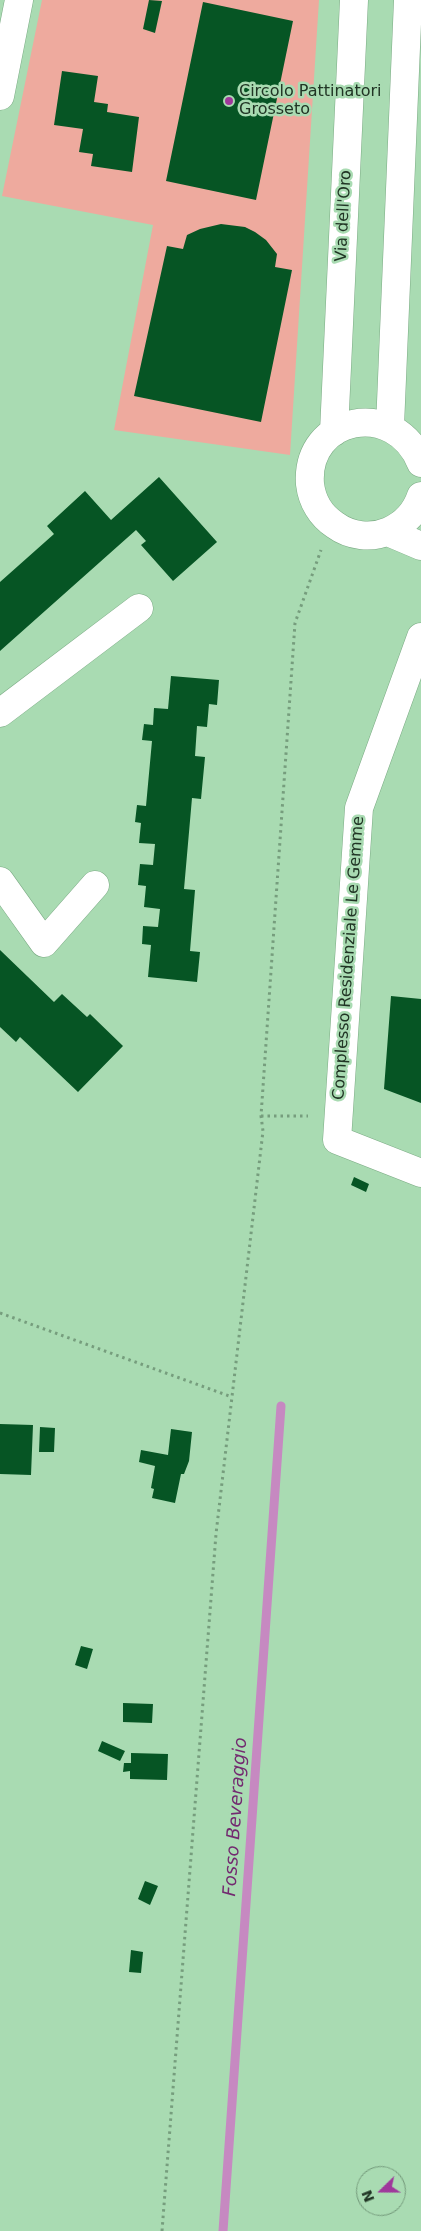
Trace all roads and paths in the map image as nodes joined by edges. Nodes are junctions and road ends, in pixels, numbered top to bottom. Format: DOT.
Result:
graph roads {
  1 [pos="19,0"];
  2 [pos="354,0"];
  3 [pos="408,0"];
  4 [pos="413,79"];
  5 [pos="0,96"];
  6 [pos="390,426"];
  7 [pos="334,432"];
  8 [pos="421,463"];
  9 [pos="421,496"];
  10 [pos="330,522"];
  11 [pos="388,532"];
  12 [pos="421,546"];
  13 [pos="139,608"];
  14 [pos="421,637"];
  15 [pos="0,713"];
  16 [pos="0,881"];
  17 [pos="95,885"];
  18 [pos="261,1116"];
  19 [pos="338,1116"];
  20 [pos="421,1173"];
  21 [pos="0,1313"];
  22 [pos="232,1397"];
  23 [pos="162,2231"];
  1 -- 5 [label="street"];
  2 -- 7 [label="street, Via dell'Oro"];
  3 -- 4 [label="street"];
  4 -- 6 [label="street"];
  6 -- 7 [label="street"];
  6 -- 8 [label="street"];
  7 -- 10 [label="street"];
  9 -- 11 [label="street"];
  10 -- 11 [label="street"];
  10 -- 18 [label="path"];
  11 -- 12 [label="street"];
  13 -- 15 [label="street"];
  14 -- 19 [label="street, Complesso Residenziale Le Gemme"];
  16 -- 17 [label="street"];
  18 -- 19 [label="path"];
  18 -- 22 [label="path"];
  19 -- 20 [label="street, Complesso Residenziale Le Gemme"];
  21 -- 22 [label="path"];
  22 -- 23 [label="path"];
}
